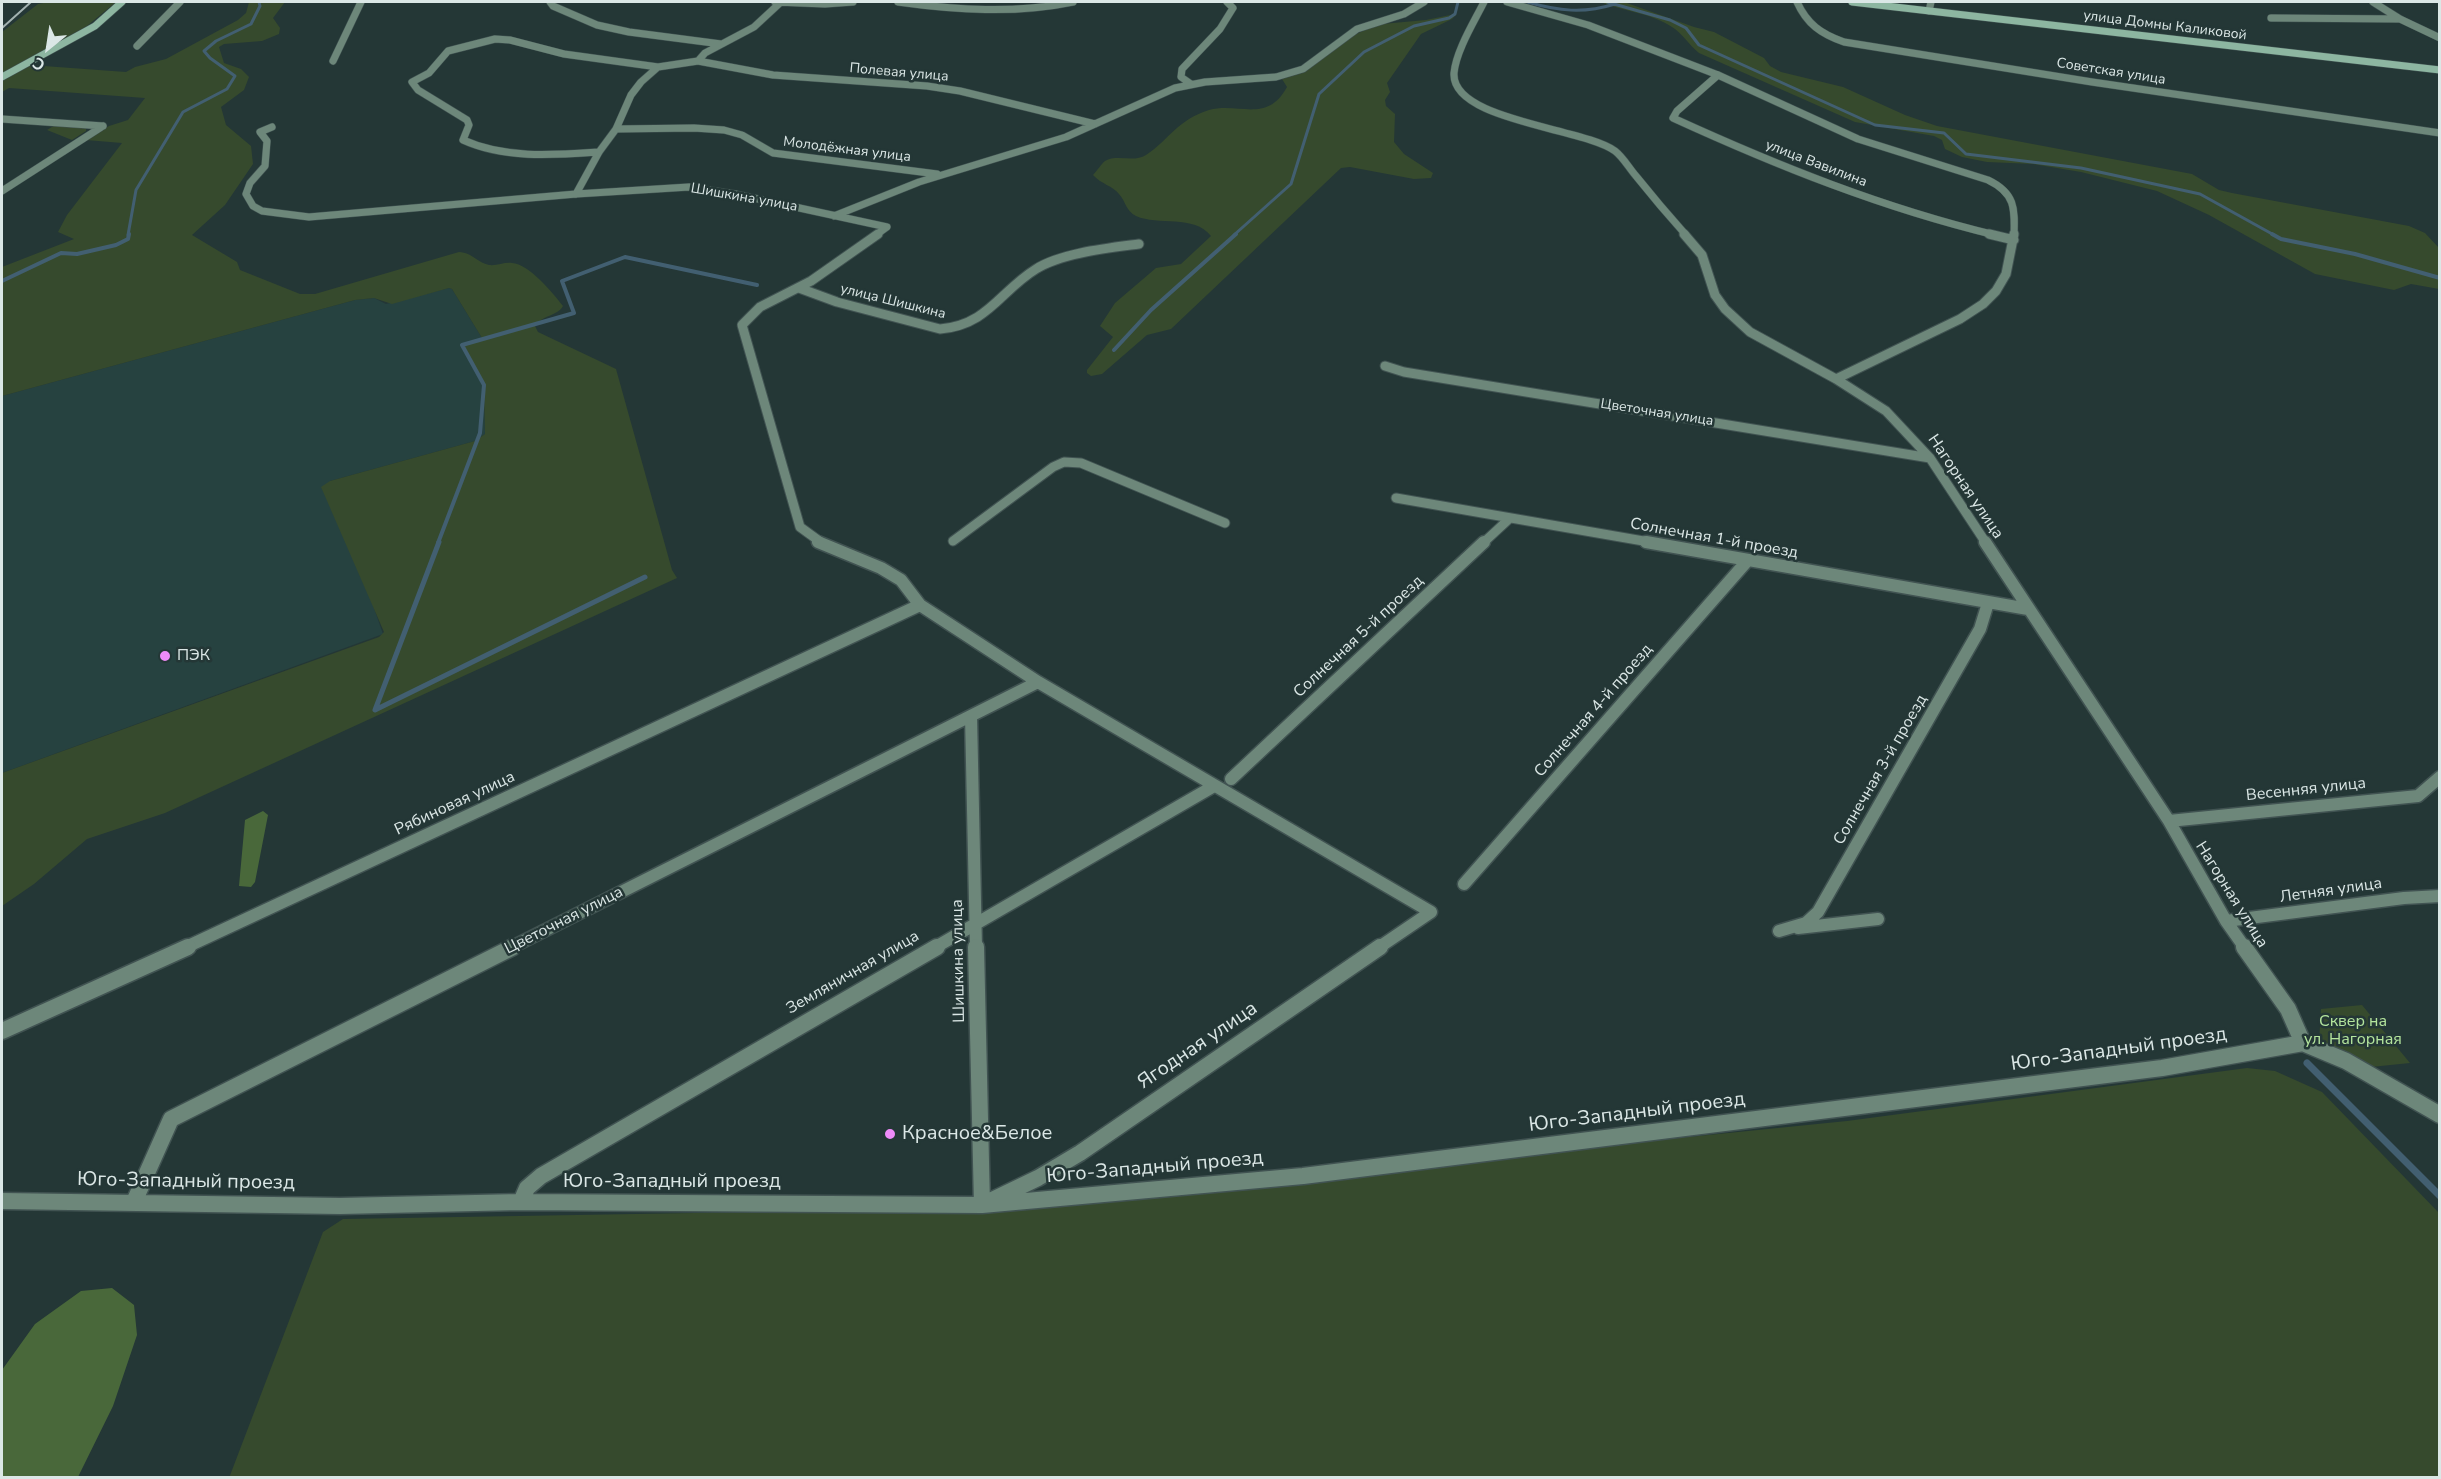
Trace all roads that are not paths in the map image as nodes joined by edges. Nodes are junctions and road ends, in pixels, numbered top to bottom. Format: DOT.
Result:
graph roads {
  1 [pos="122,2"];
  2 [pos="180,2"];
  3 [pos="361,2"];
  4 [pos="550,2"];
  5 [pos="774,2"];
  6 [pos="781,2"];
  7 [pos="853,2"];
  8 [pos="898,2"];
  9 [pos="1073,2"];
  10 [pos="1227,2"];
  11 [pos="1424,2"];
  12 [pos="1484,2"];
  13 [pos="1507,2"];
  14 [pos="1797,2"];
  15 [pos="1852,2"];
  16 [pos="1931,2"];
  17 [pos="2373,2"];
  18 [pos="1929,11"];
  19 [pos="2271,18"];
  20 [pos="2400,19"];
  21 [pos="2439,38"];
  22 [pos="721,44"];
  23 [pos="137,46"];
  24 [pos="333,61"];
  25 [pos="698,61"];
  26 [pos="658,67"];
  27 [pos="2439,70"];
  28 [pos="1719,75"];
  29 [pos="2,77"];
  30 [pos="1191,84"];
  31 [pos="2,119"];
  32 [pos="1095,124"];
  33 [pos="272,127"];
  34 [pos="616,129"];
  35 [pos="2439,133"];
  36 [pos="599,152"];
  37 [pos="938,174"];
  38 [pos="2,191"];
  39 [pos="576,194"];
  40 [pos="834,216"];
  41 [pos="2014,240"];
  42 [pos="1139,244"];
  43 [pos="799,288"];
  44 [pos="1385,366"];
  45 [pos="1836,379"];
  46 [pos="1930,458"];
  47 [pos="1396,498"];
  48 [pos="1509,519"];
  49 [pos="1225,523"];
  50 [pos="953,541"];
  51 [pos="1748,560"];
  52 [pos="1988,603"];
  53 [pos="920,605"];
  54 [pos="2028,609"];
  55 [pos="1038,682"];
  56 [pos="971,716"];
  57 [pos="2439,777"];
  58 [pos="1231,779"];
  59 [pos="1214,786"];
  60 [pos="2169,821"];
  61 [pos="1464,884"];
  62 [pos="2439,896"];
  63 [pos="1431,912"];
  64 [pos="1878,919"];
  65 [pos="2226,921"];
  66 [pos="976,923"];
  67 [pos="2,1031"];
  68 [pos="2303,1043"];
  69 [pos="2439,1115"];
  70 [pos="2,1201"];
  71 [pos="134,1202"];
  72 [pos="521,1202"];
  73 [pos="982,1205"];
  1 -- 29 [label="main road"];
  2 -- 23 [label="street"];
  3 -- 24 [label="street"];
  4 -- 22 [label="street"];
  5 -- 6 [label="street"];
  6 -- 7 [label="street"];
  6 -- 22 [label="street"];
  8 -- 9 [label="street"];
  10 -- 30 [label="street"];
  11 -- 30 [label="street"];
  12 -- 45 [label="street, Нагорная улица"];
  13 -- 28 [label="street"];
  14 -- 35 [label="street, Советская улица"];
  15 -- 18 [label="main road, улица Домны Каликовой"];
  16 -- 18 [label="street"];
  17 -- 20 [label="street"];
  18 -- 27 [label="main road, улица Домны Каликовой"];
  19 -- 20 [label="street"];
  20 -- 21 [label="street"];
  22 -- 25 [label="street"];
  25 -- 26 [label="street"];
  25 -- 32 [label="street, Полевая улица"];
  26 -- 34 [label="street"];
  26 -- 36 [label="street"];
  28 -- 41 [label="street"];
  28 -- 41 [label="street, улица Вавилина"];
  30 -- 32 [label="street"];
  31 -- 38 [label="street"];
  32 -- 37 [label="street"];
  33 -- 39 [label="street, Шишкина улица"];
  34 -- 36 [label="street"];
  34 -- 37 [label="street, Молодёжная улица"];
  36 -- 39 [label="street"];
  37 -- 40 [label="street"];
  39 -- 40 [label="street, Шишкина улица"];
  40 -- 43 [label="street, Шишкина улица"];
  41 -- 45 [label="street"];
  42 -- 43 [label="street, улица Шишкина"];
  43 -- 53 [label="street, Шишкина улица"];
  44 -- 46 [label="street, Цветочная улица"];
  45 -- 46 [label="street, Нагорная улица"];
  46 -- 54 [label="street, Нагорная улица"];
  47 -- 48 [label="street, Солнечная 1-й проезд"];
  48 -- 51 [label="street, Солнечная 1-й проезд"];
  48 -- 58 [label="street, Солнечная 5-й проезд"];
  49 -- 50 [label="street"];
  51 -- 52 [label="street, Солнечная 1-й проезд"];
  51 -- 61 [label="street, Солнечная 4-й проезд"];
  52 -- 54 [label="street, Солнечная 1-й проезд"];
  52 -- 64 [label="street, Солнечная 3-й проезд"];
  53 -- 55 [label="street, Шишкина улица"];
  53 -- 67 [label="street, Рябиновая улица"];
  54 -- 60 [label="street, Нагорная улица"];
  55 -- 56 [label="street, Цветочная улица"];
  55 -- 59 [label="street, Шишкина улица"];
  56 -- 66 [label="street, Шишкина улица"];
  56 -- 71 [label="street, Цветочная улица"];
  57 -- 60 [label="street, Весенняя улица"];
  59 -- 63 [label="street, Шишкина улица"];
  59 -- 66 [label="street, Земляничная улица"];
  60 -- 65 [label="street, Нагорная улица"];
  62 -- 65 [label="street, Летняя улица"];
  63 -- 73 [label="street, Ягодная улица"];
  65 -- 68 [label="street, Нагорная улица"];
  66 -- 72 [label="street, Земляничная улица"];
  66 -- 73 [label="street, Шишкина улица"];
  68 -- 69 [label="street"];
  68 -- 73 [label="street, Юго-Западный проезд"];
  70 -- 71 [label="street, Юго-Западный проезд"];
  71 -- 72 [label="street, Юго-Западный проезд"];
  72 -- 73 [label="street, Юго-Западный проезд"];
}
